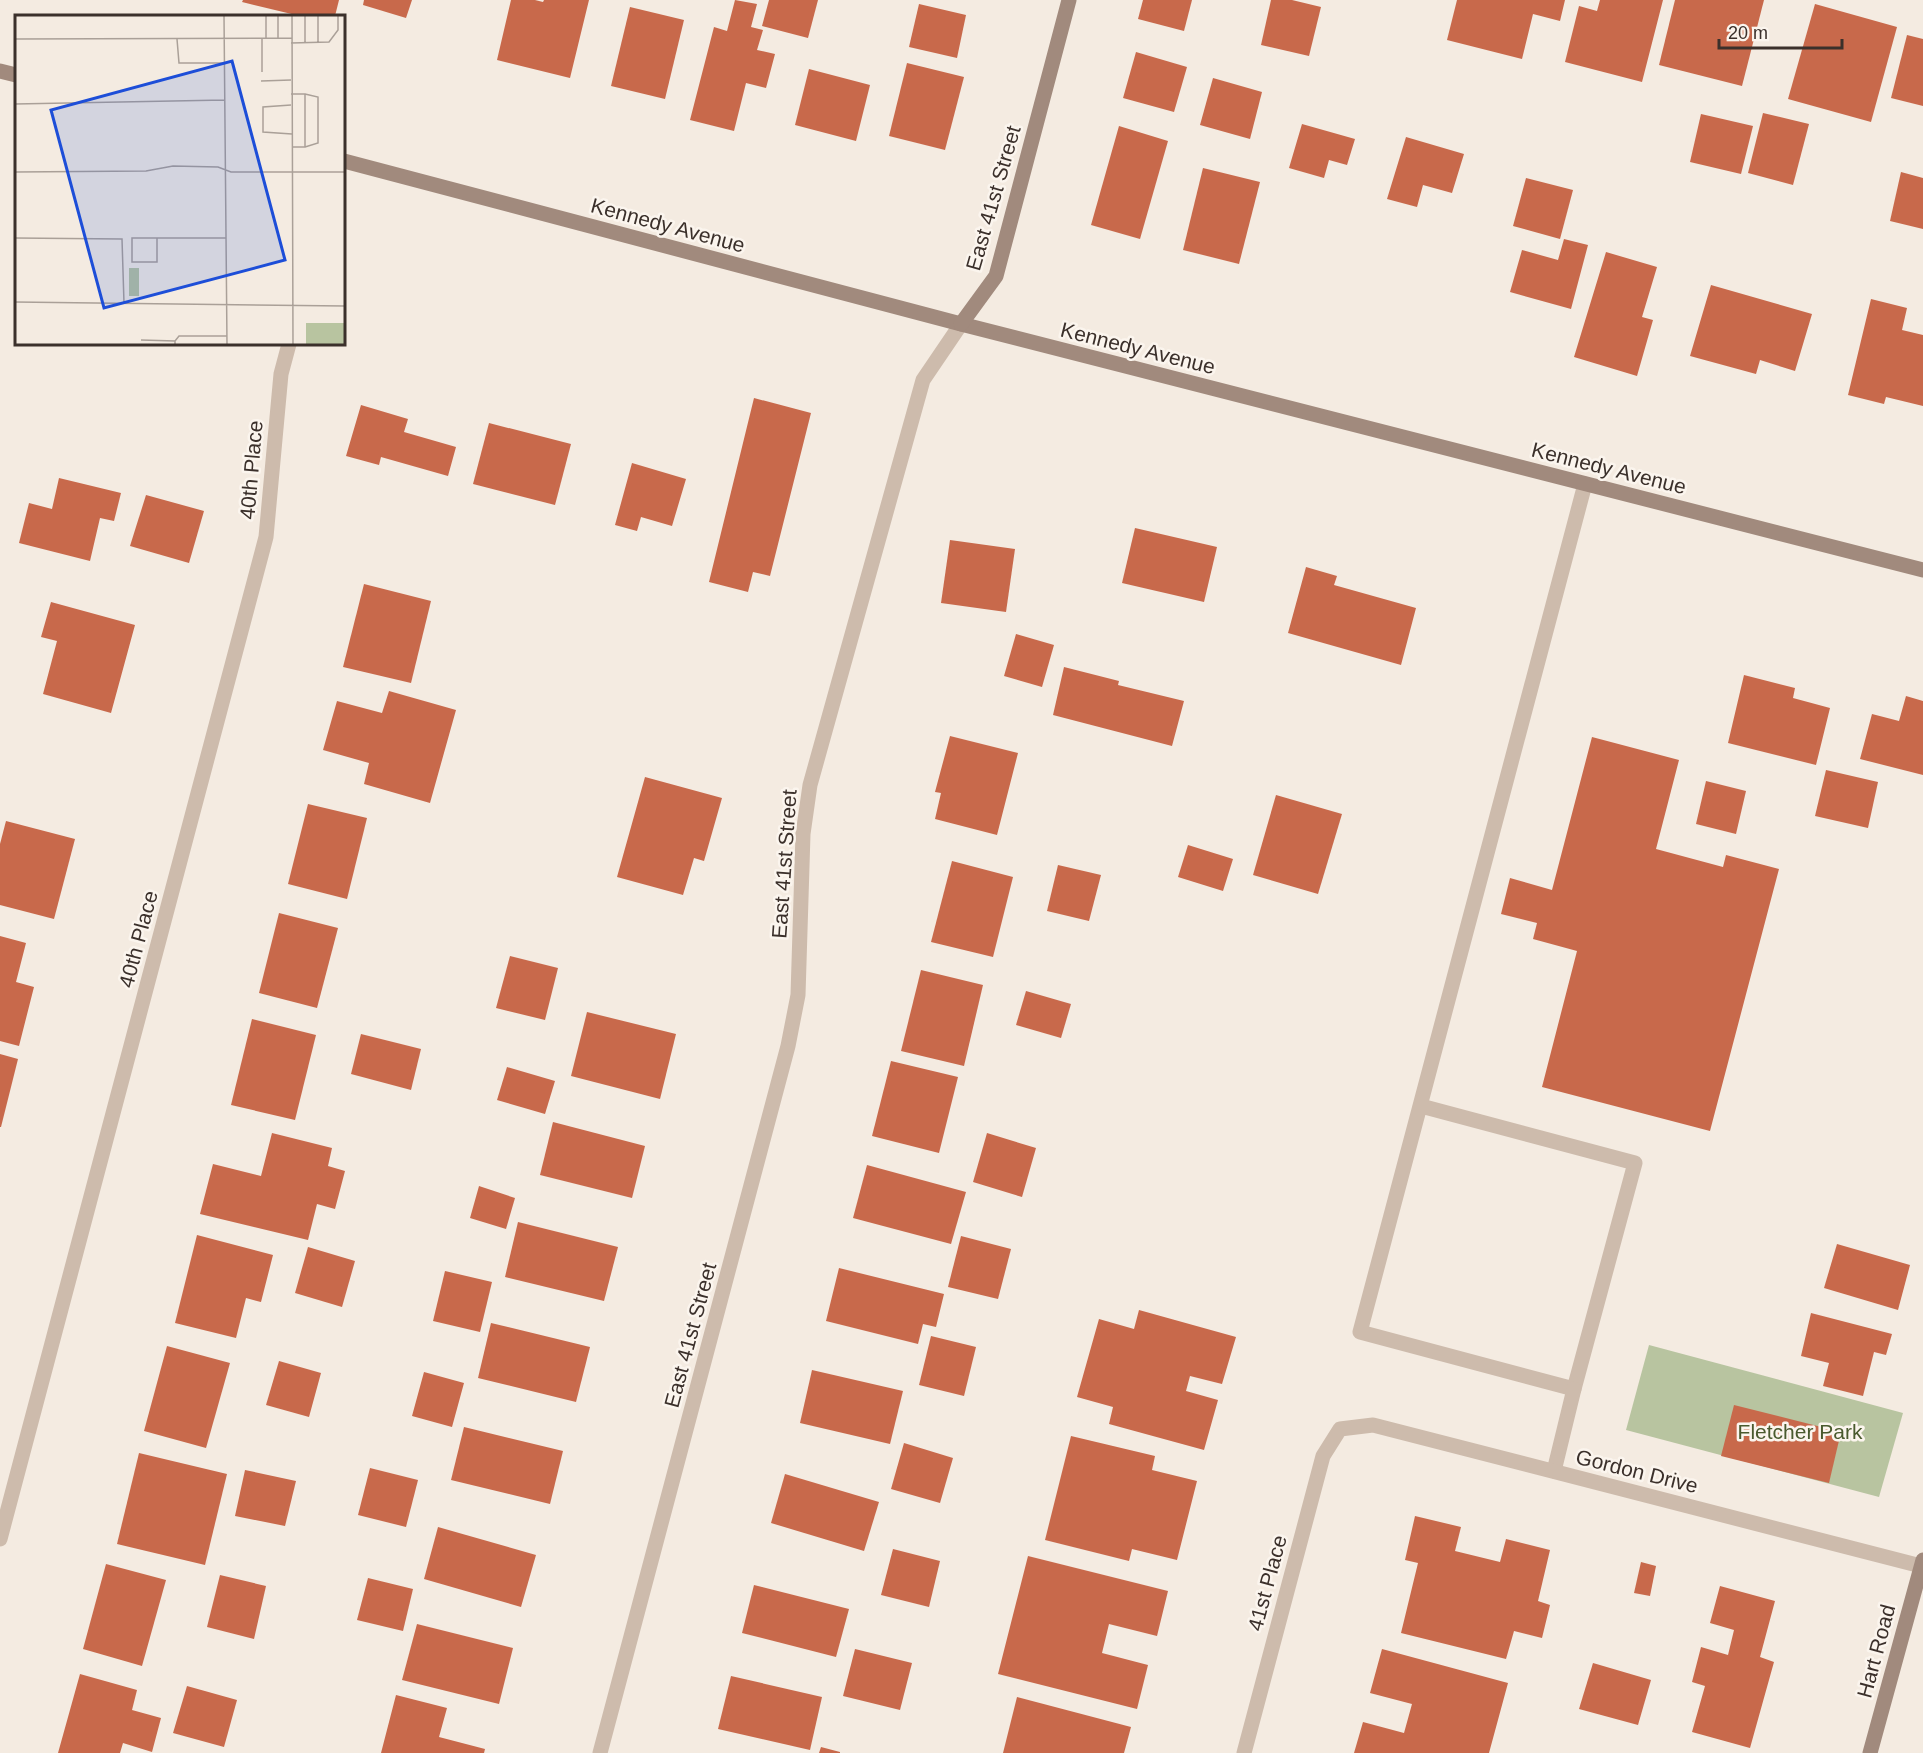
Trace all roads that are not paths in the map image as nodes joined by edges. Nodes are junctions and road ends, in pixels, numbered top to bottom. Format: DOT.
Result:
graph roads {
  1 [pos="1069,0"];
  2 [pos="0,71"];
  3 [pos="15,75"];
  4 [pos="345,161"];
  5 [pos="961,324"];
  6 [pos="289,345"];
  7 [pos="1585,484"];
  8 [pos="1923,570"];
  9 [pos="1421,1106"];
  10 [pos="1574,1389"];
  11 [pos="1340,1429"];
  12 [pos="1554,1471"];
  13 [pos="0,1539"];
  14 [pos="1922,1563"];
  15 [pos="600,1753"];
  16 [pos="1244,1753"];
  17 [pos="1870,1753"];
  1 -- 5 [label="street, East 41st Street"];
  2 -- 3 [label="street"];
  4 -- 5 [label="street, Kennedy Avenue"];
  5 -- 7 [label="street, Kennedy Avenue"];
  5 -- 15 [label="street, East 41st Street"];
  6 -- 13 [label="street, 40th Place"];
  7 -- 8 [label="street, Kennedy Avenue"];
  7 -- 9 [label="street"];
  9 -- 10 [label="street"];
  9 -- 10 [label="street"];
  10 -- 12 [label="street"];
  11 -- 12 [label="street, Gordon Drive"];
  11 -- 16 [label="street, 41st Place"];
  12 -- 14 [label="street, Gordon Drive"];
  14 -- 17 [label="street, Hart Road"];
}
